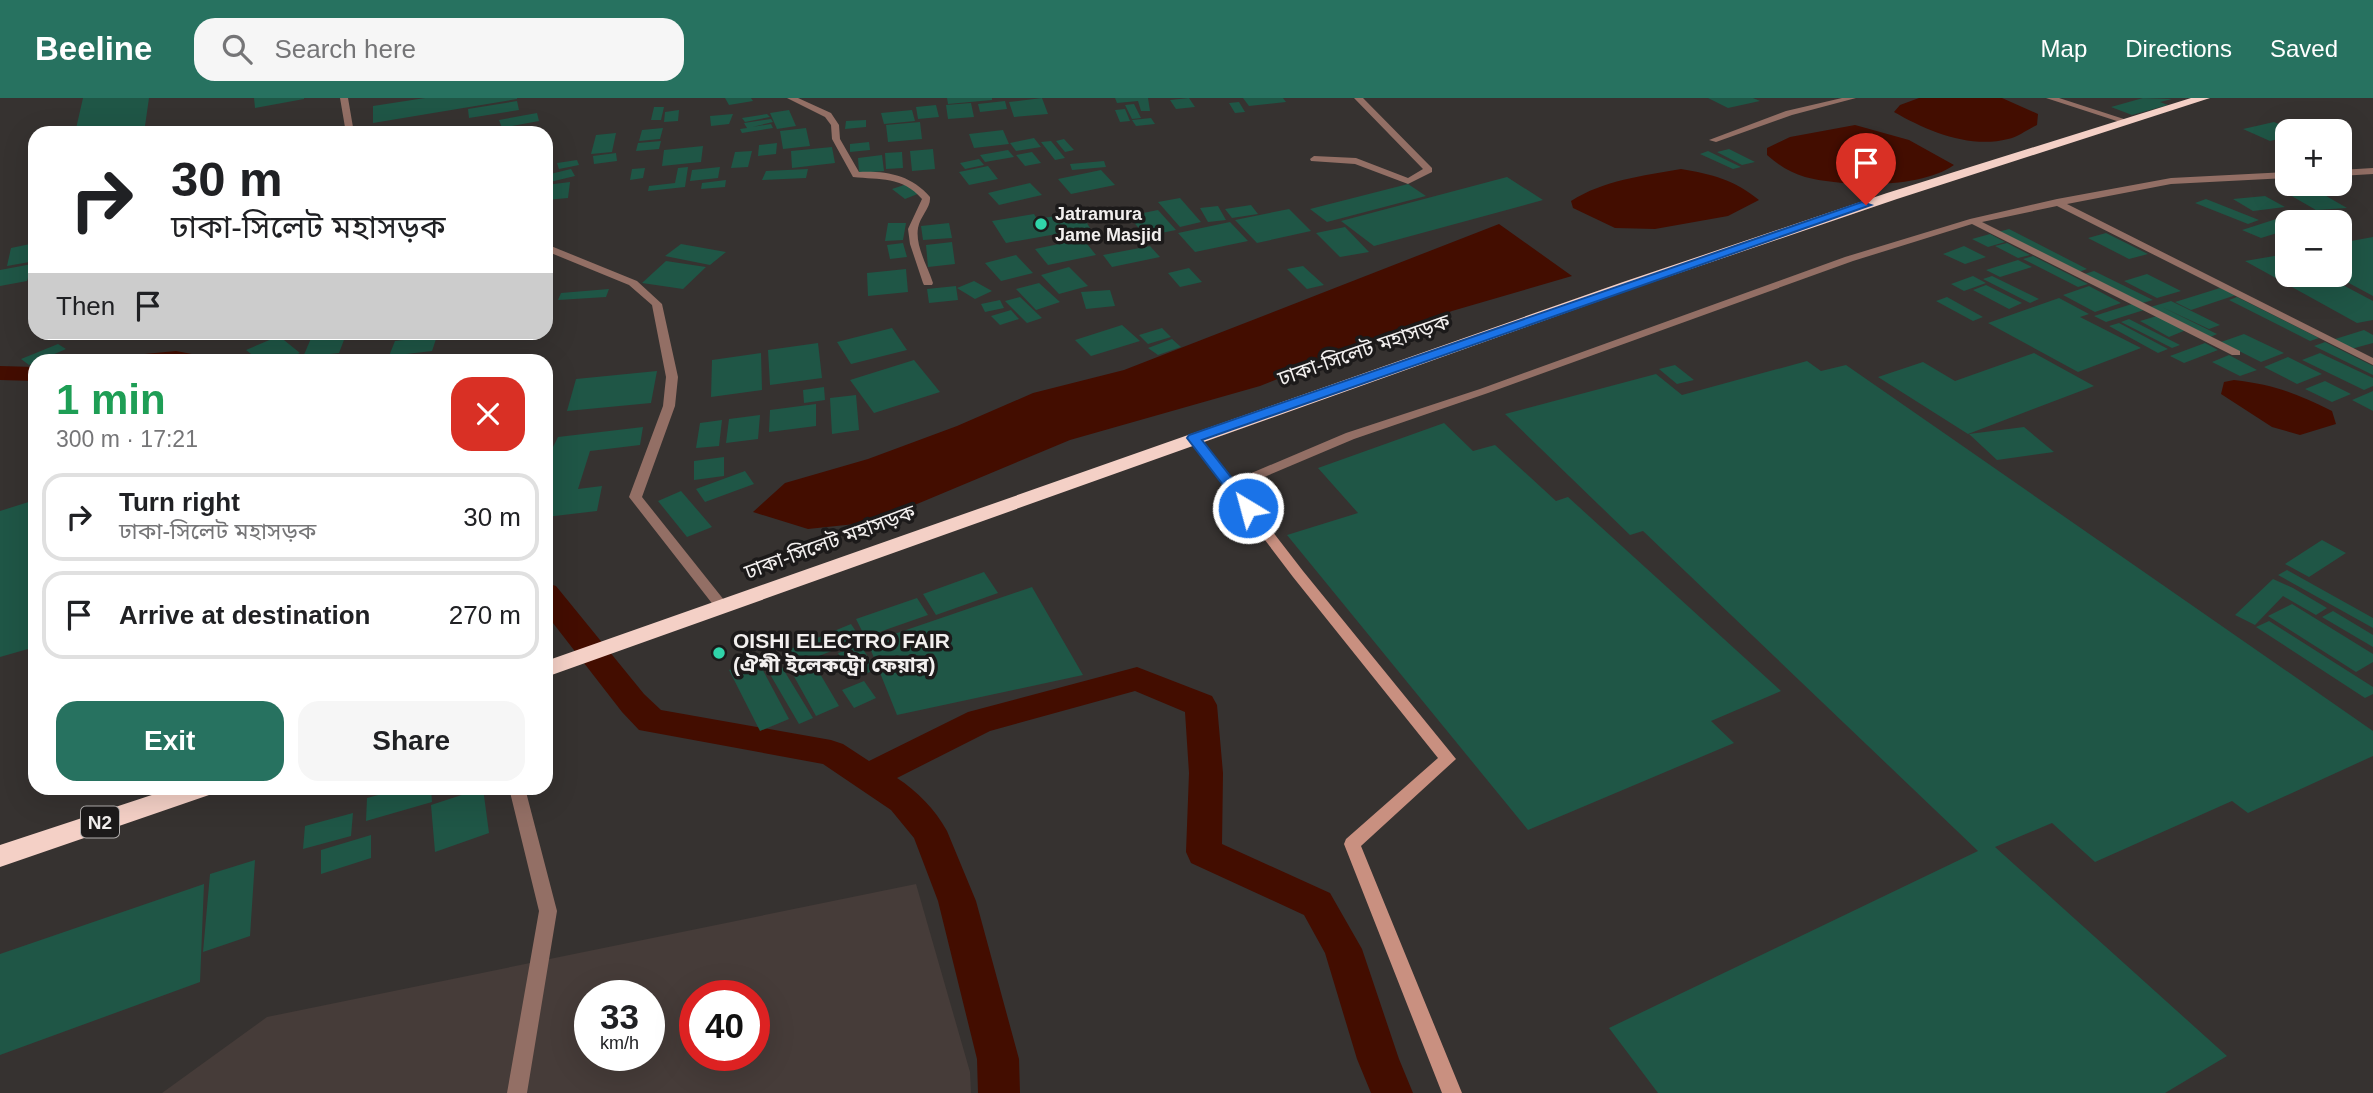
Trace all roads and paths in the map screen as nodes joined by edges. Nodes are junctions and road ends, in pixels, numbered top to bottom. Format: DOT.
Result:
graph roads {
  1 [pos="344,98"];
  2 [pos="791,98"];
  3 [pos="1358,98"];
  4 [pos="1852,98"];
  5 [pos="2050,98"];
  6 [pos="2204,98"];
  7 [pos="2126,121"];
  8 [pos="349,126"];
  9 [pos="1713,140"];
  10 [pos="1314,159"];
  11 [pos="2373,171"];
  12 [pos="2352,172"];
  13 [pos="2275,176"];
  14 [pos="2057,202"];
  15 [pos="1973,221"];
  16 [pos="553,250"];
  17 [pos="928,283"];
  18 [pos="2236,353"];
  19 [pos="2373,362"];
  20 [pos="1194,438"];
  21 [pos="1232,486"];
  22 [pos="723,608"];
  23 [pos="553,667"];
  24 [pos="179,795"];
  25 [pos="519,795"];
  26 [pos="0,856"];
  27 [pos="517,1093"];
  28 [pos="1452,1093"];
  1 -- 8 [label="street"];
  2 -- 17 [label="street"];
  3 -- 10 [label="street"];
  4 -- 9 [label="street"];
  5 -- 7 [label="street"];
  6 -- 7 [label="highway, ঢাকা-সিলেট মহাসড়ক"];
  7 -- 20 [label="highway, ঢাকা-সিলেট মহাসড়ক"];
  11 -- 12 [label="street"];
  13 -- 14 [label="street"];
  14 -- 15 [label="street"];
  14 -- 19 [label="street"];
  15 -- 18 [label="street"];
  15 -- 21 [label="street"];
  16 -- 22 [label="street"];
  20 -- 21 [label="street"];
  20 -- 22 [label="highway, ঢাকা-সিলেট মহাসড়ক"];
  21 -- 28 [label="street"];
  22 -- 23 [label="highway, ঢাকা-সিলেট মহাসড়ক"];
  24 -- 26 [label="highway, N2"];
  25 -- 27 [label="street"];
}
